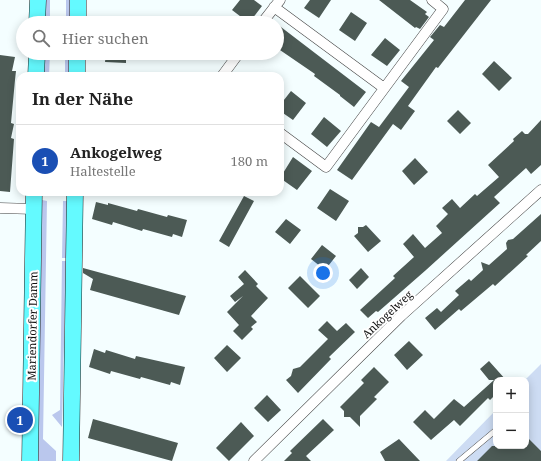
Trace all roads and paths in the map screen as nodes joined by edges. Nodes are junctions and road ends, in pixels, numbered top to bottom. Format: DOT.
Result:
graph roads {
  1 [pos="38,0"];
  2 [pos="78,0"];
  3 [pos="432,0"];
  4 [pos="277,4"];
  5 [pos="37,16"];
  6 [pos="78,16"];
  7 [pos="268,16"];
  8 [pos="37,60"];
  9 [pos="77,60"];
  10 [pos="235,60"];
  11 [pos="36,72"];
  12 [pos="77,72"];
  13 [pos="225,72"];
  14 [pos="384,88"];
  15 [pos="284,137"];
  16 [pos="541,190"];
  17 [pos="34,196"];
  18 [pos="75,196"];
  19 [pos="0,208"];
  20 [pos="34,209"];
  21 [pos="493,432"];
  22 [pos="30,461"];
  23 [pos="71,461"];
  24 [pos="254,461"];
  25 [pos="458,461"];
  1 -- 5 [label="main road"];
  2 -- 6 [label="main road"];
  3 -- 14 [label="street"];
  4 -- 7 [label="street"];
  4 -- 14 [label="street"];
  8 -- 11 [label="main road"];
  9 -- 12 [label="main road"];
  10 -- 13 [label="street"];
  14 -- 15 [label="street"];
  16 -- 24 [label="street, Ankogelweg"];
  17 -- 20 [label="main road, Mariendorfer Damm"];
  18 -- 23 [label="main road"];
  19 -- 20 [label="street"];
  20 -- 22 [label="main road, Mariendorfer Damm"];
  21 -- 25 [label="lane"];
}
